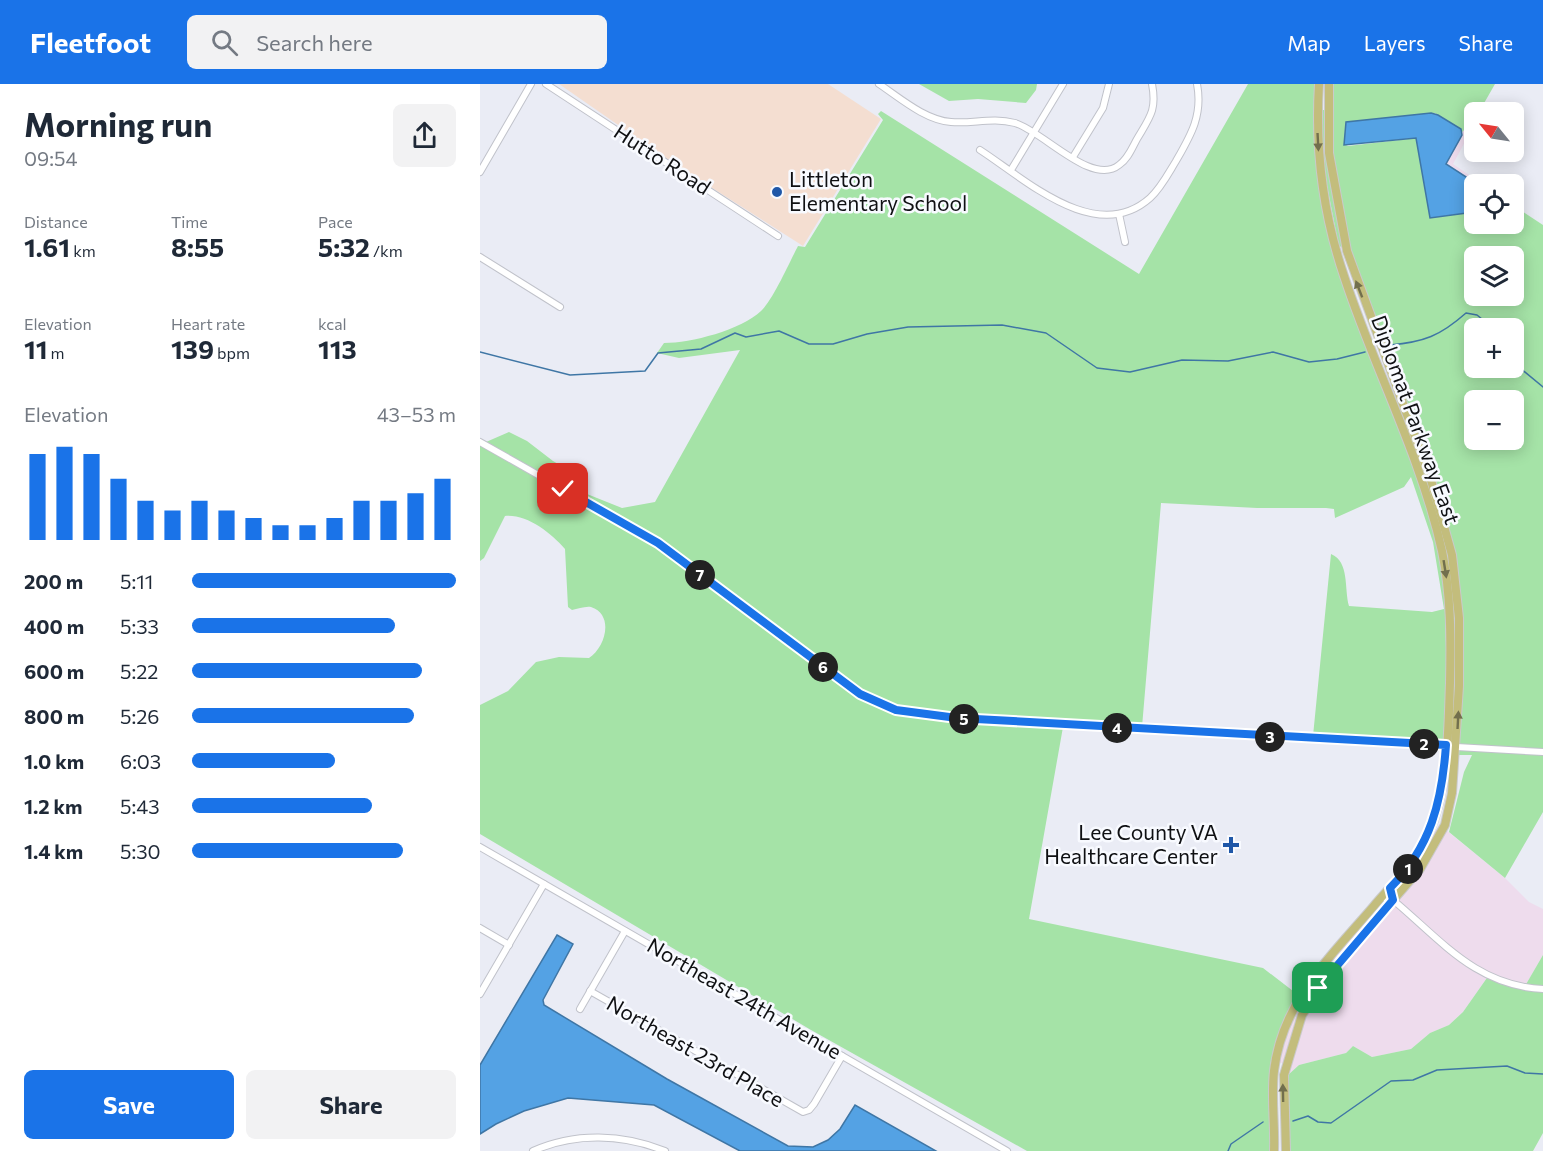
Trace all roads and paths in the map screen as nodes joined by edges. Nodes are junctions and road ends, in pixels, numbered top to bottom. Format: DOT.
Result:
graph roads {
  1 [pos="531,84"];
  2 [pos="546,84"];
  3 [pos="879,84"];
  4 [pos="1064,84"];
  5 [pos="1109,84"];
  6 [pos="1152,84"];
  7 [pos="1197,84"];
  8 [pos="1319,84"];
  9 [pos="1329,84"];
  10 [pos="1323,107"];
  11 [pos="1035,133"];
  12 [pos="980,150"];
  13 [pos="1073,157"];
  14 [pos="1011,170"];
  15 [pos="480,172"];
  16 [pos="1119,214"];
  17 [pos="778,236"];
  18 [pos="1125,242"];
  19 [pos="480,257"];
  20 [pos="560,307"];
  21 [pos="480,442"];
  22 [pos="1454,605"];
  23 [pos="1446,745"];
  24 [pos="1456,746"];
  25 [pos="1543,752"];
  26 [pos="480,847"];
  27 [pos="544,884"];
  28 [pos="1390,888"];
  29 [pos="1382,897"];
  30 [pos="1393,900"];
  31 [pos="480,928"];
  32 [pos="625,931"];
  33 [pos="509,945"];
  34 [pos="1543,989"];
  35 [pos="590,991"];
  36 [pos="480,994"];
  37 [pos="580,1009"];
  38 [pos="842,1056"];
  39 [pos="1275,1065"];
  40 [pos="1285,1066"];
  41 [pos="533,1151"];
  42 [pos="665,1151"];
  43 [pos="1007,1151"];
  44 [pos="1274,1151"];
  45 [pos="1286,1151"];
  1 -- 15 [label="street"];
  2 -- 17 [label="street, Hutto Road"];
  3 -- 11 [label="street"];
  4 -- 11 [label="street"];
  5 -- 13 [label="street"];
  6 -- 13 [label="street"];
  7 -- 16 [label="street"];
  8 -- 10 [label="main road, Diplomat Parkway East"];
  9 -- 10 [label="main road, Diplomat Parkway East"];
  10 -- 22 [label="main road, Diplomat Parkway East"];
  11 -- 13 [label="street"];
  11 -- 14 [label="street"];
  12 -- 14 [label="street"];
  14 -- 16 [label="street"];
  16 -- 18 [label="street"];
  19 -- 20 [label="street"];
  21 -- 23 [label="street"];
  22 -- 23 [label="main road, Diplomat Parkway East"];
  24 -- 22 [label="main road, Diplomat Parkway East, one-way"];
  23 -- 24 [label="street"];
  23 -- 28 [label="main road, Diplomat Parkway East"];
  24 -- 25 [label="street"];
  24 -- 30 [label="main road, Diplomat Parkway East"];
  26 -- 27 [label="street, Northeast 24th Avenue"];
  27 -- 32 [label="street, Northeast 24th Avenue"];
  27 -- 33 [label="street"];
  28 -- 29 [label="main road, Diplomat Parkway East"];
  28 -- 30 [label="street"];
  29 -- 30 [label="street"];
  29 -- 39 [label="main road, Diplomat Parkway East"];
  30 -- 34 [label="street"];
  30 -- 40 [label="main road, Diplomat Parkway East"];
  31 -- 33 [label="street"];
  32 -- 35 [label="street"];
  32 -- 38 [label="street, Northeast 24th Avenue"];
  33 -- 36 [label="street"];
  35 -- 37 [label="street"];
  35 -- 38 [label="street, Northeast 23rd Place"];
  38 -- 43 [label="street, Northeast 24th Avenue"];
  39 -- 40 [label="main road"];
  39 -- 44 [label="main road, Diplomat Parkway East"];
  45 -- 40 [label="main road, Diplomat Parkway East, one-way"];
  41 -- 42 [label="street"];
}
